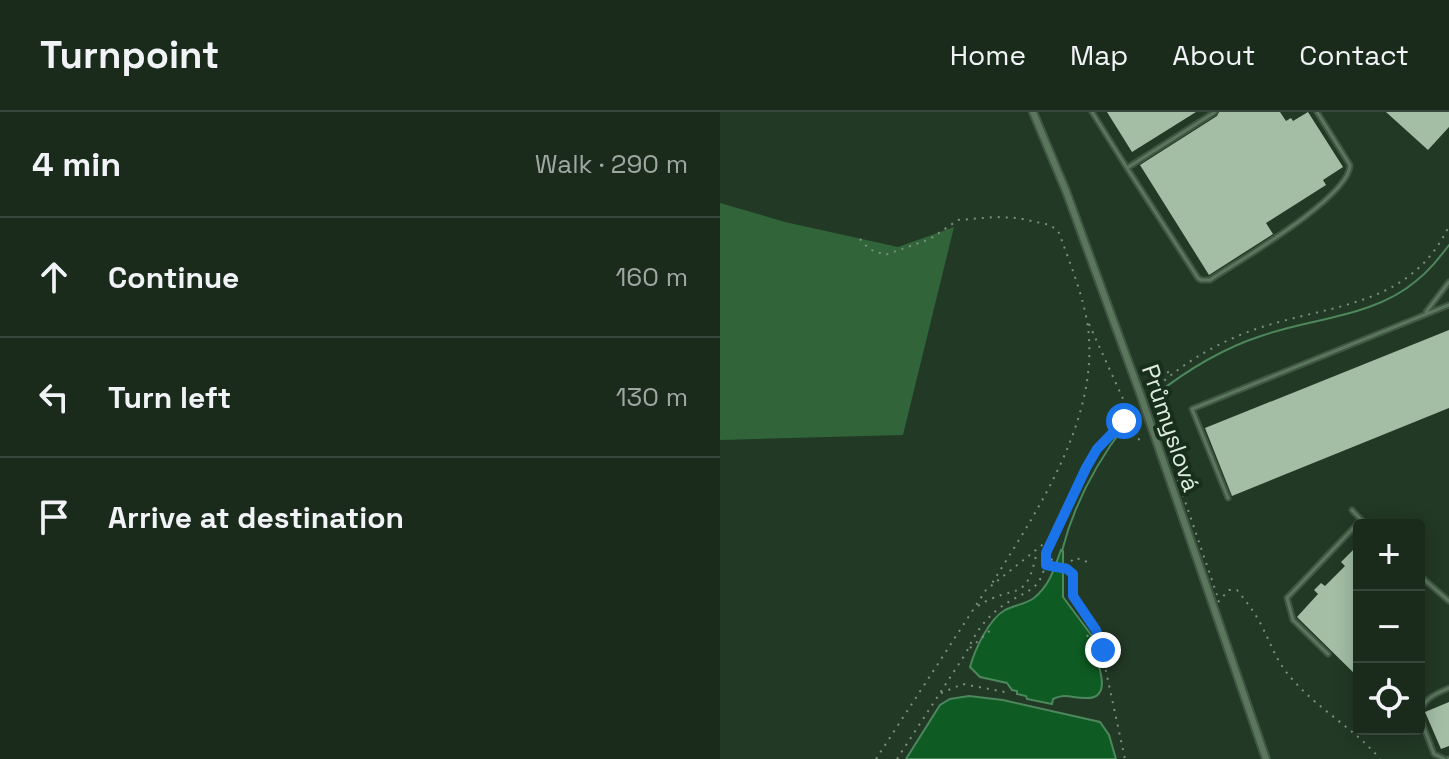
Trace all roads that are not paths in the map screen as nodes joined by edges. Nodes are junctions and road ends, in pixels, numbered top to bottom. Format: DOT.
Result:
graph roads {
  1 [pos="1033,112"];
  2 [pos="1092,112"];
  3 [pos="1215,112"];
  4 [pos="1317,112"];
  5 [pos="1127,168"];
  6 [pos="1449,282"];
  7 [pos="1449,305"];
  8 [pos="1423,315"];
  9 [pos="1228,498"];
  10 [pos="1352,510"];
  11 [pos="1360,519"];
  12 [pos="1353,528"];
  13 [pos="1425,580"];
  14 [pos="1449,601"];
  15 [pos="1328,654"];
  16 [pos="1449,688"];
  17 [pos="1425,701"];
  18 [pos="1425,730"];
  19 [pos="1266,759"];
  20 [pos="1447,759"];
  1 -- 19 [label="street, Průmyslová, bridge"];
  2 -- 5 [label="lane"];
  3 -- 5 [label="lane"];
  4 -- 5 [label="lane"];
  6 -- 8 [label="lane"];
  7 -- 8 [label="lane"];
  8 -- 9 [label="lane"];
  10 -- 11 [label="lane"];
  12 -- 15 [label="lane"];
  13 -- 14 [label="lane"];
  16 -- 17 [label="lane"];
  18 -- 20 [label="lane"];
}
